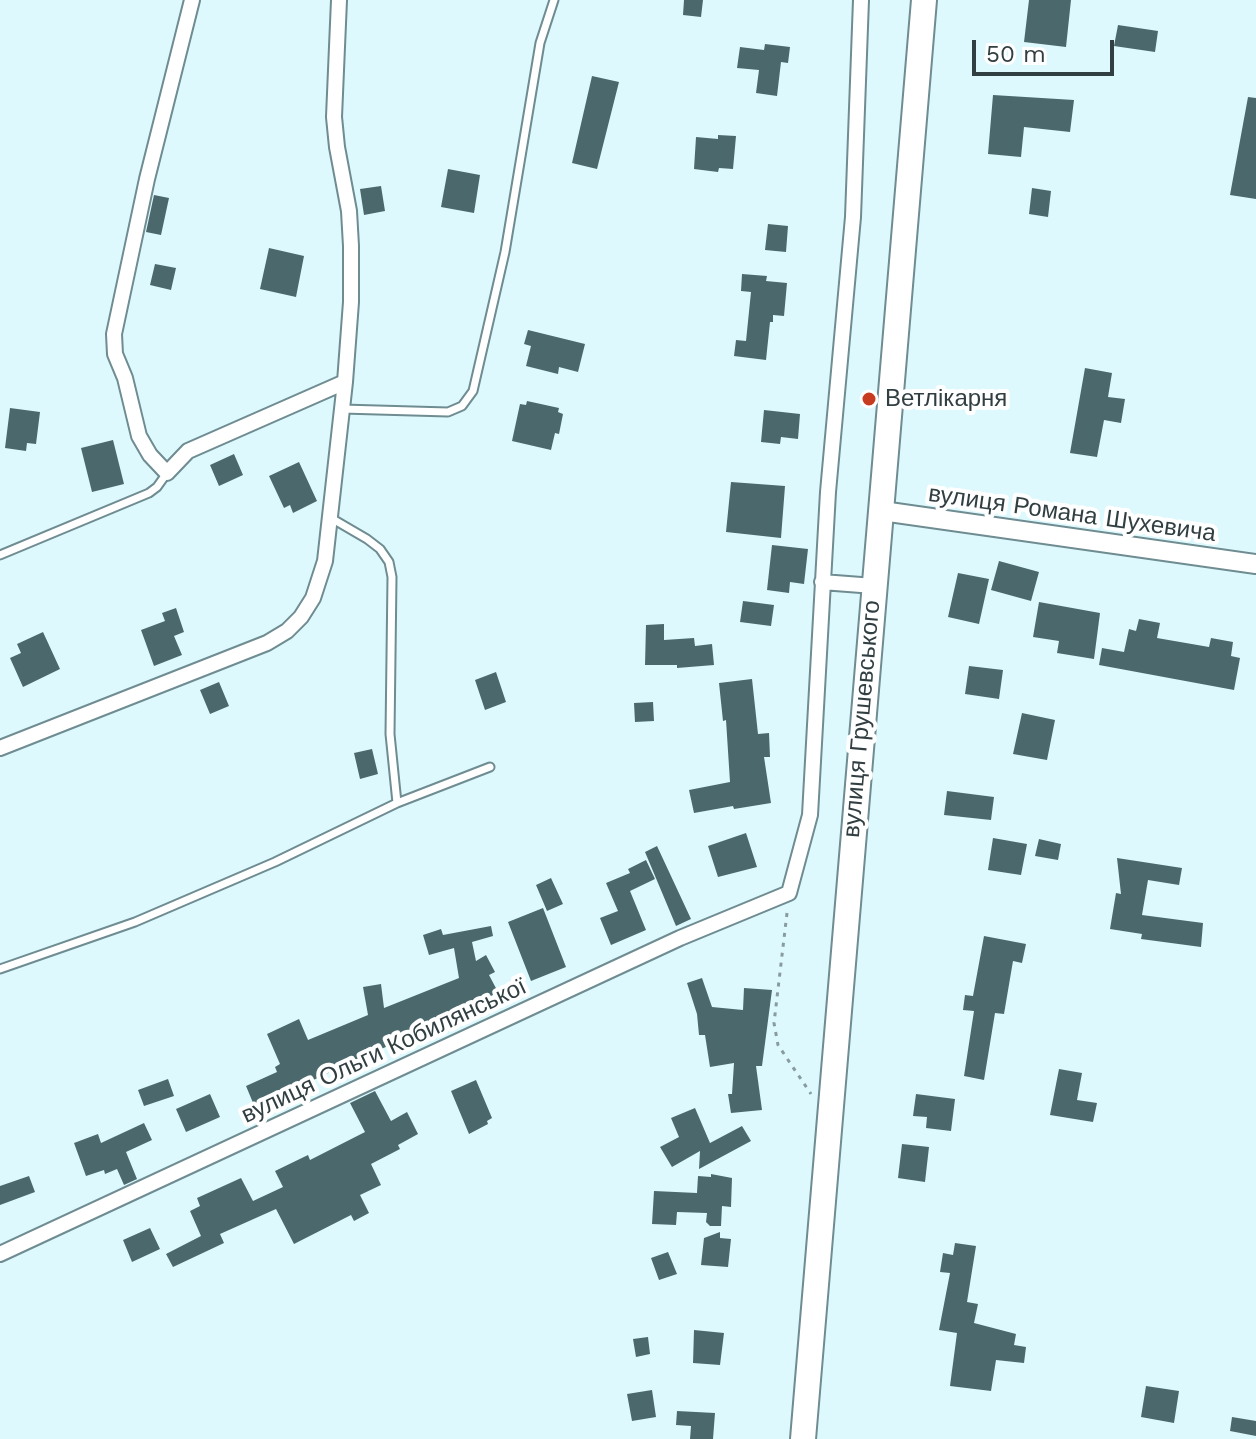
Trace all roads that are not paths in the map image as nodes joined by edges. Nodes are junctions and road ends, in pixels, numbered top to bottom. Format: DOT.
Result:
graph roads {
  1 [pos="192,0"];
  2 [pos="339,0"];
  3 [pos="554,0"];
  4 [pos="861,0"];
  5 [pos="924,0"];
  6 [pos="345,382"];
  7 [pos="342,409"];
  8 [pos="167,473"];
  9 [pos="882,511"];
  10 [pos="331,518"];
  11 [pos="0,555"];
  12 [pos="1256,564"];
  13 [pos="822,582"];
  14 [pos="874,586"];
  15 [pos="0,748"];
  16 [pos="490,767"];
  17 [pos="397,803"];
  18 [pos="0,969"];
  19 [pos="0,1254"];
  20 [pos="803,1438"];
  21 [pos="812,1439"];
  1 -- 8 [label="street"];
  2 -- 6 [label="street"];
  3 -- 7 [label="lane"];
  4 -- 13 [label="street"];
  5 -- 9 [label="highway, вулиця Грушевського"];
  6 -- 7 [label="street"];
  6 -- 8 [label="street"];
  7 -- 10 [label="street"];
  8 -- 11 [label="lane"];
  9 -- 12 [label="street, вулиця Романа Шухевича"];
  9 -- 14 [label="highway, вулиця Грушевського"];
  10 -- 15 [label="street"];
  10 -- 17 [label="lane"];
  13 -- 14 [label="street"];
  13 -- 19 [label="street, вулиця Ольги Кобилянської"];
  14 -- 20 [label="highway, вулиця Грушевського"];
  16 -- 17 [label="lane"];
  17 -- 18 [label="lane"];
  20 -- 21 [label="street"];
}
